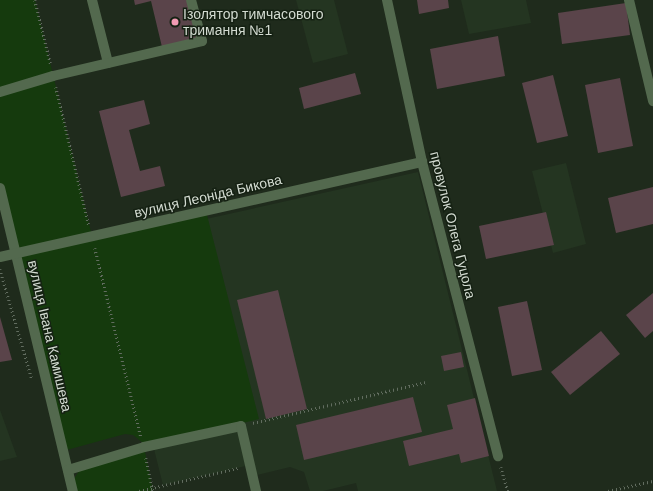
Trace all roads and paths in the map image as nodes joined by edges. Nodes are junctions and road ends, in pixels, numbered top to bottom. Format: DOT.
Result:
graph roads {
  1 [pos="92,0"];
  2 [pos="192,0"];
  3 [pos="387,0"];
  4 [pos="629,0"];
  5 [pos="108,63"];
  6 [pos="0,92"];
  7 [pos="653,101"];
  8 [pos="422,162"];
  9 [pos="0,189"];
  10 [pos="16,253"];
  11 [pos="0,257"];
  12 [pos="427,382"];
  13 [pos="241,426"];
  14 [pos="498,456"];
  15 [pos="251,465"];
  16 [pos="68,470"];
  17 [pos="653,482"];
  18 [pos="72,491"];
  19 [pos="139,491"];
  20 [pos="256,491"];
  21 [pos="508,491"];
  22 [pos="608,491"];
  1 -- 5 [label="street"];
  2 -- 5 [label="street"];
  3 -- 8 [label="street, провулок Олега Гуцола"];
  4 -- 7 [label="street"];
  5 -- 6 [label="street"];
  8 -- 10 [label="street, вулиця Леоніда Бикова"];
  8 -- 14 [label="street, провулок Олега Гуцола"];
  9 -- 10 [label="street, вулиця Івана Камишева"];
  10 -- 11 [label="street, вулиця Леоніда Бикова"];
  10 -- 16 [label="street, вулиця Івана Камишева"];
  12 -- 13 [label="path"];
  13 -- 15 [label="street"];
  13 -- 16 [label="street"];
  14 -- 21 [label="path"];
  15 -- 19 [label="path"];
  15 -- 20 [label="street"];
  16 -- 18 [label="street, вулиця Івана Камишева"];
  17 -- 22 [label="path"];
}
